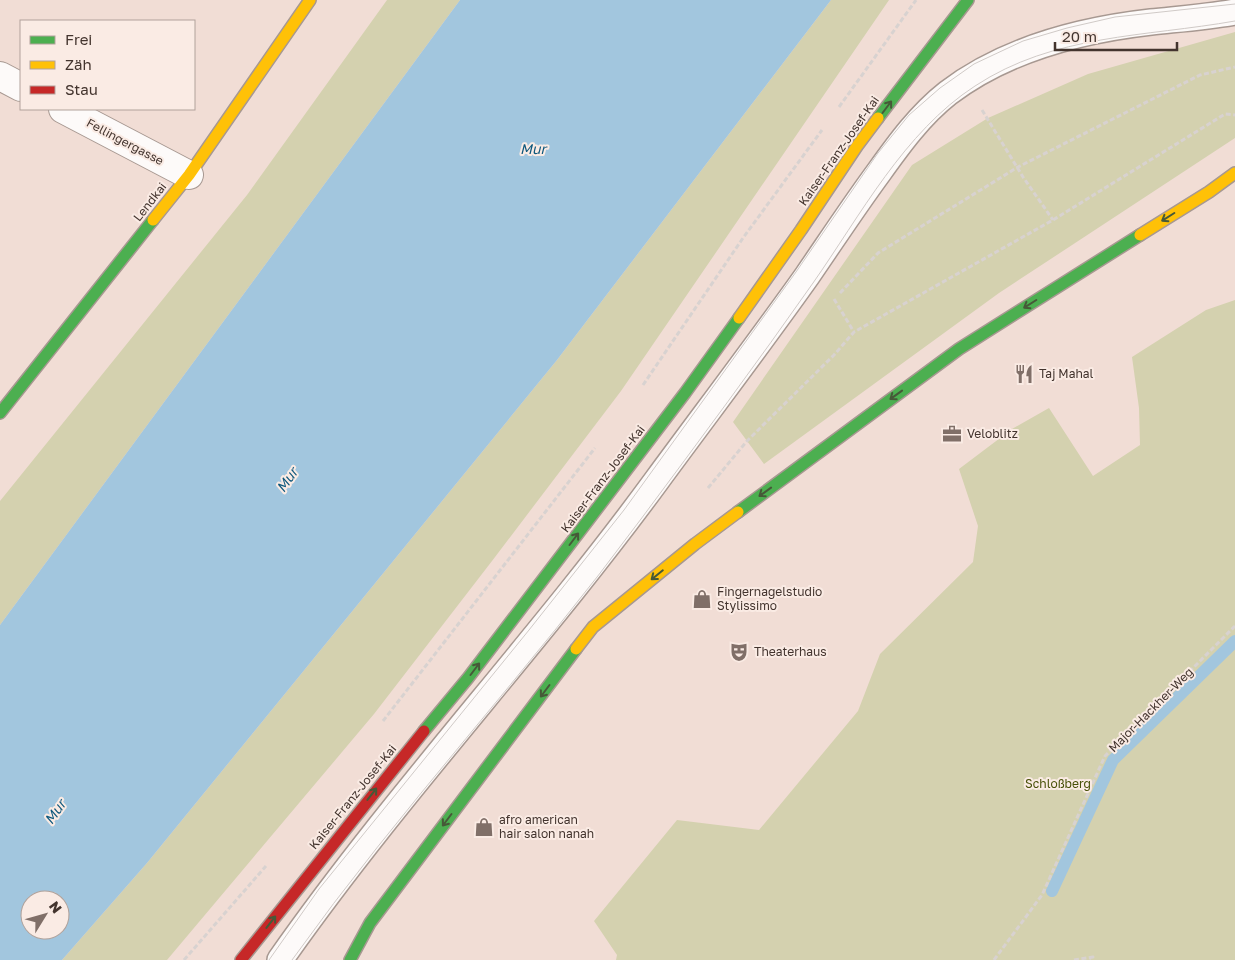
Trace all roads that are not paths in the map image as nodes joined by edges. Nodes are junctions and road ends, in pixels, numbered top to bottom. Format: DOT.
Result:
graph roads {
  1 [pos="310,0"];
  2 [pos="968,0"];
  3 [pos="1235,12"];
  4 [pos="0,76"];
  5 [pos="20,86"];
  6 [pos="65,110"];
  7 [pos="1235,173"];
  8 [pos="188,175"];
  9 [pos="0,413"];
  10 [pos="241,960"];
  11 [pos="280,960"];
  12 [pos="350,960"];
  1 -- 8 [label="main road, Lendkai"];
  10 -- 2 [label="main road, Kaiser-Franz-Josef-Kai, one-way"];
  3 -- 11 [label="lane"];
  4 -- 5 [label="street"];
  6 -- 8 [label="street, Fellingergasse"];
  7 -- 12 [label="main road, one-way"];
  8 -- 9 [label="main road, Lendkai"];
}
